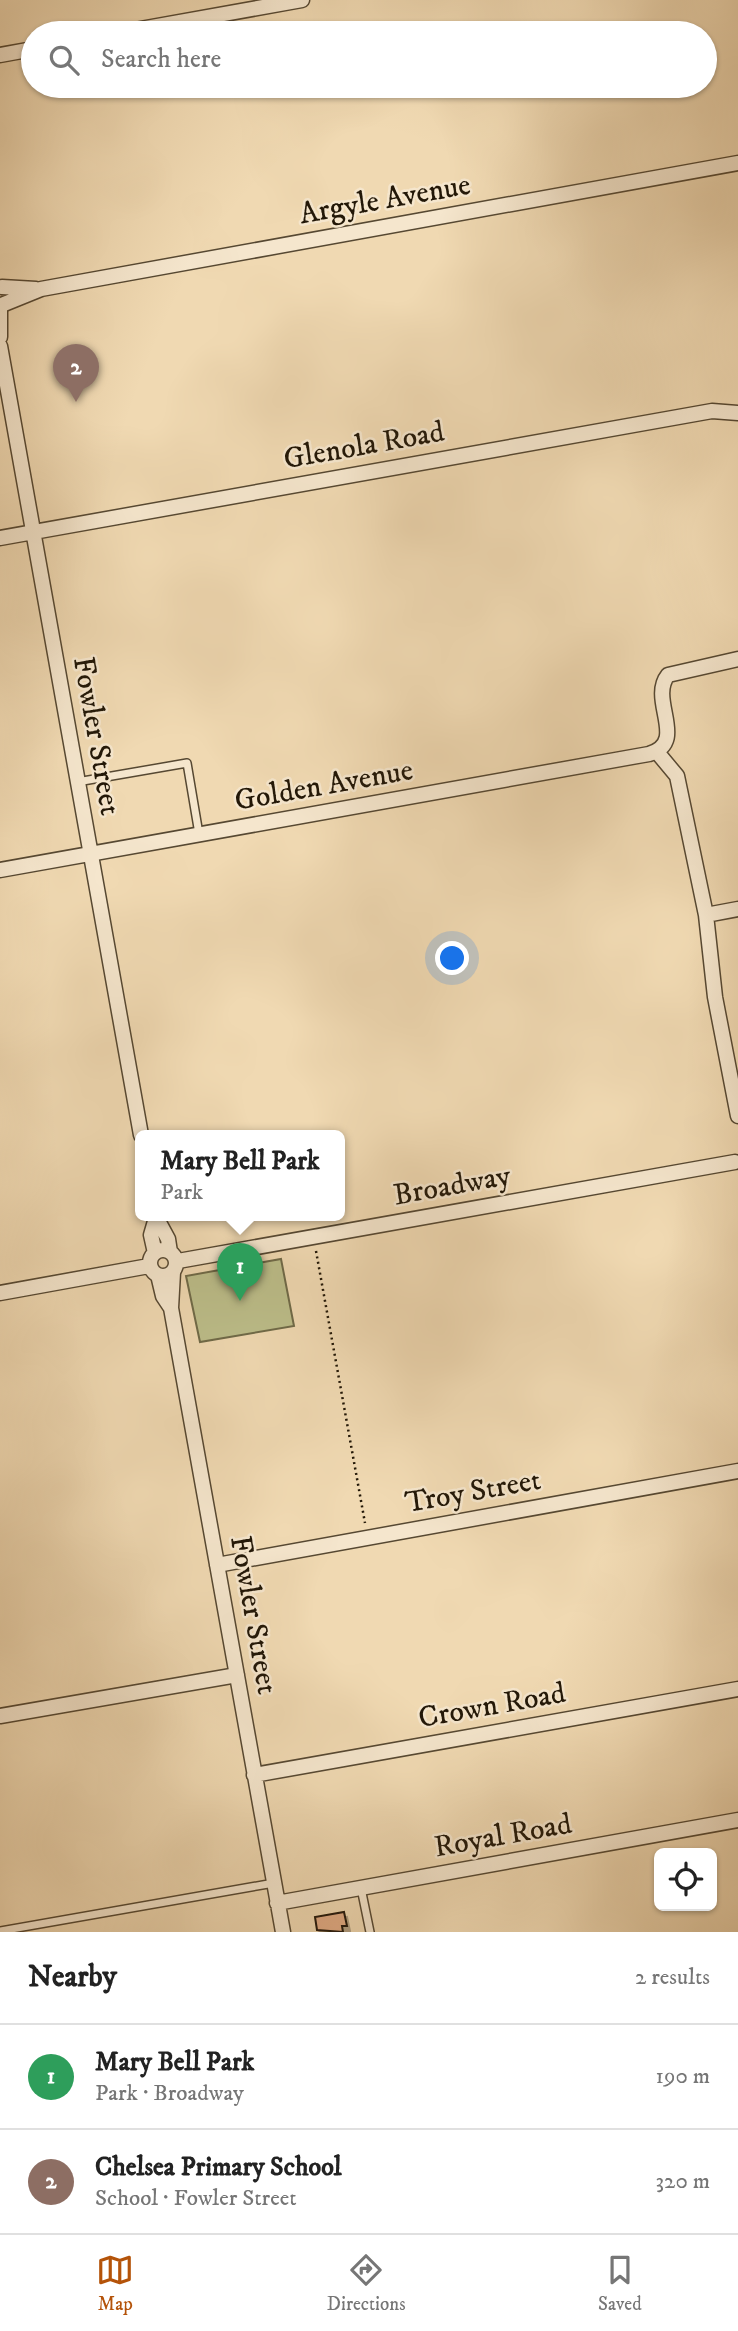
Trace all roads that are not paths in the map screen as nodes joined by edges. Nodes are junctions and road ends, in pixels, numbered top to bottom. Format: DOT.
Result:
graph roads {
  1 [pos="302,0"];
  2 [pos="185,21"];
  3 [pos="21,51"];
  4 [pos="0,55"];
  5 [pos="738,163"];
  6 [pos="1,286"];
  7 [pos="41,289"];
  8 [pos="1,306"];
  9 [pos="0,337"];
  10 [pos="0,346"];
  11 [pos="738,414"];
  12 [pos="33,532"];
  13 [pos="0,538"];
  14 [pos="738,659"];
  15 [pos="657,752"];
  16 [pos="78,782"];
  17 [pos="199,834"];
  18 [pos="90,854"];
  19 [pos="0,870"];
  20 [pos="738,909"];
  21 [pos="706,915"];
  22 [pos="738,1116"];
  23 [pos="140,1130"];
  24 [pos="737,1160"];
  25 [pos="154,1221"];
  26 [pos="164,1263"];
  27 [pos="0,1293"];
  28 [pos="738,1471"];
  29 [pos="217,1565"];
  30 [pos="237,1675"];
  31 [pos="738,1689"];
  32 [pos="0,1716"];
  33 [pos="254,1775"];
  34 [pos="738,1820"];
  35 [pos="274,1883"];
  36 [pos="361,1888"];
  37 [pos="278,1903"];
  38 [pos="0,1931"];
  39 [pos="283,1932"];
  40 [pos="370,1932"];
  1 -- 2 [label="street"];
  3 -- 4 [label="street"];
  5 -- 7 [label="street, Argyle Avenue"];
  6 -- 7 [label="street, Argyle Avenue"];
  6 -- 8 [label="street"];
  7 -- 8 [label="street, Argyle Avenue"];
  8 -- 9 [label="street"];
  10 -- 12 [label="street, Fowler Street"];
  11 -- 12 [label="street, Glenola Road"];
  12 -- 13 [label="street, Glenola Road"];
  12 -- 16 [label="street, Fowler Street"];
  14 -- 15 [label="street"];
  15 -- 17 [label="street, Golden Avenue"];
  15 -- 21 [label="street"];
  16 -- 17 [label="lane"];
  16 -- 18 [label="street, Fowler Street"];
  17 -- 18 [label="street, Golden Avenue"];
  18 -- 19 [label="street, Golden Avenue"];
  18 -- 23 [label="street, Fowler Street"];
  20 -- 21 [label="street"];
  21 -- 22 [label="street"];
  24 -- 26 [label="street, Broadway"];
  25 -- 26 [label="street, Fowler Street"];
  26 -- 27 [label="street, Broadway"];
  26 -- 29 [label="street, Fowler Street"];
  28 -- 29 [label="street, Troy Street"];
  29 -- 30 [label="street, Fowler Street"];
  30 -- 32 [label="street"];
  30 -- 33 [label="street, Fowler Street"];
  31 -- 33 [label="street, Crown Road"];
  33 -- 35 [label="street, Fowler Street"];
  34 -- 36 [label="street, Royal Road"];
  35 -- 37 [label="street, Fowler Street"];
  35 -- 38 [label="lane"];
  36 -- 37 [label="street, Royal Road"];
  36 -- 40 [label="lane"];
  37 -- 39 [label="street, Fowler Street"];
}
